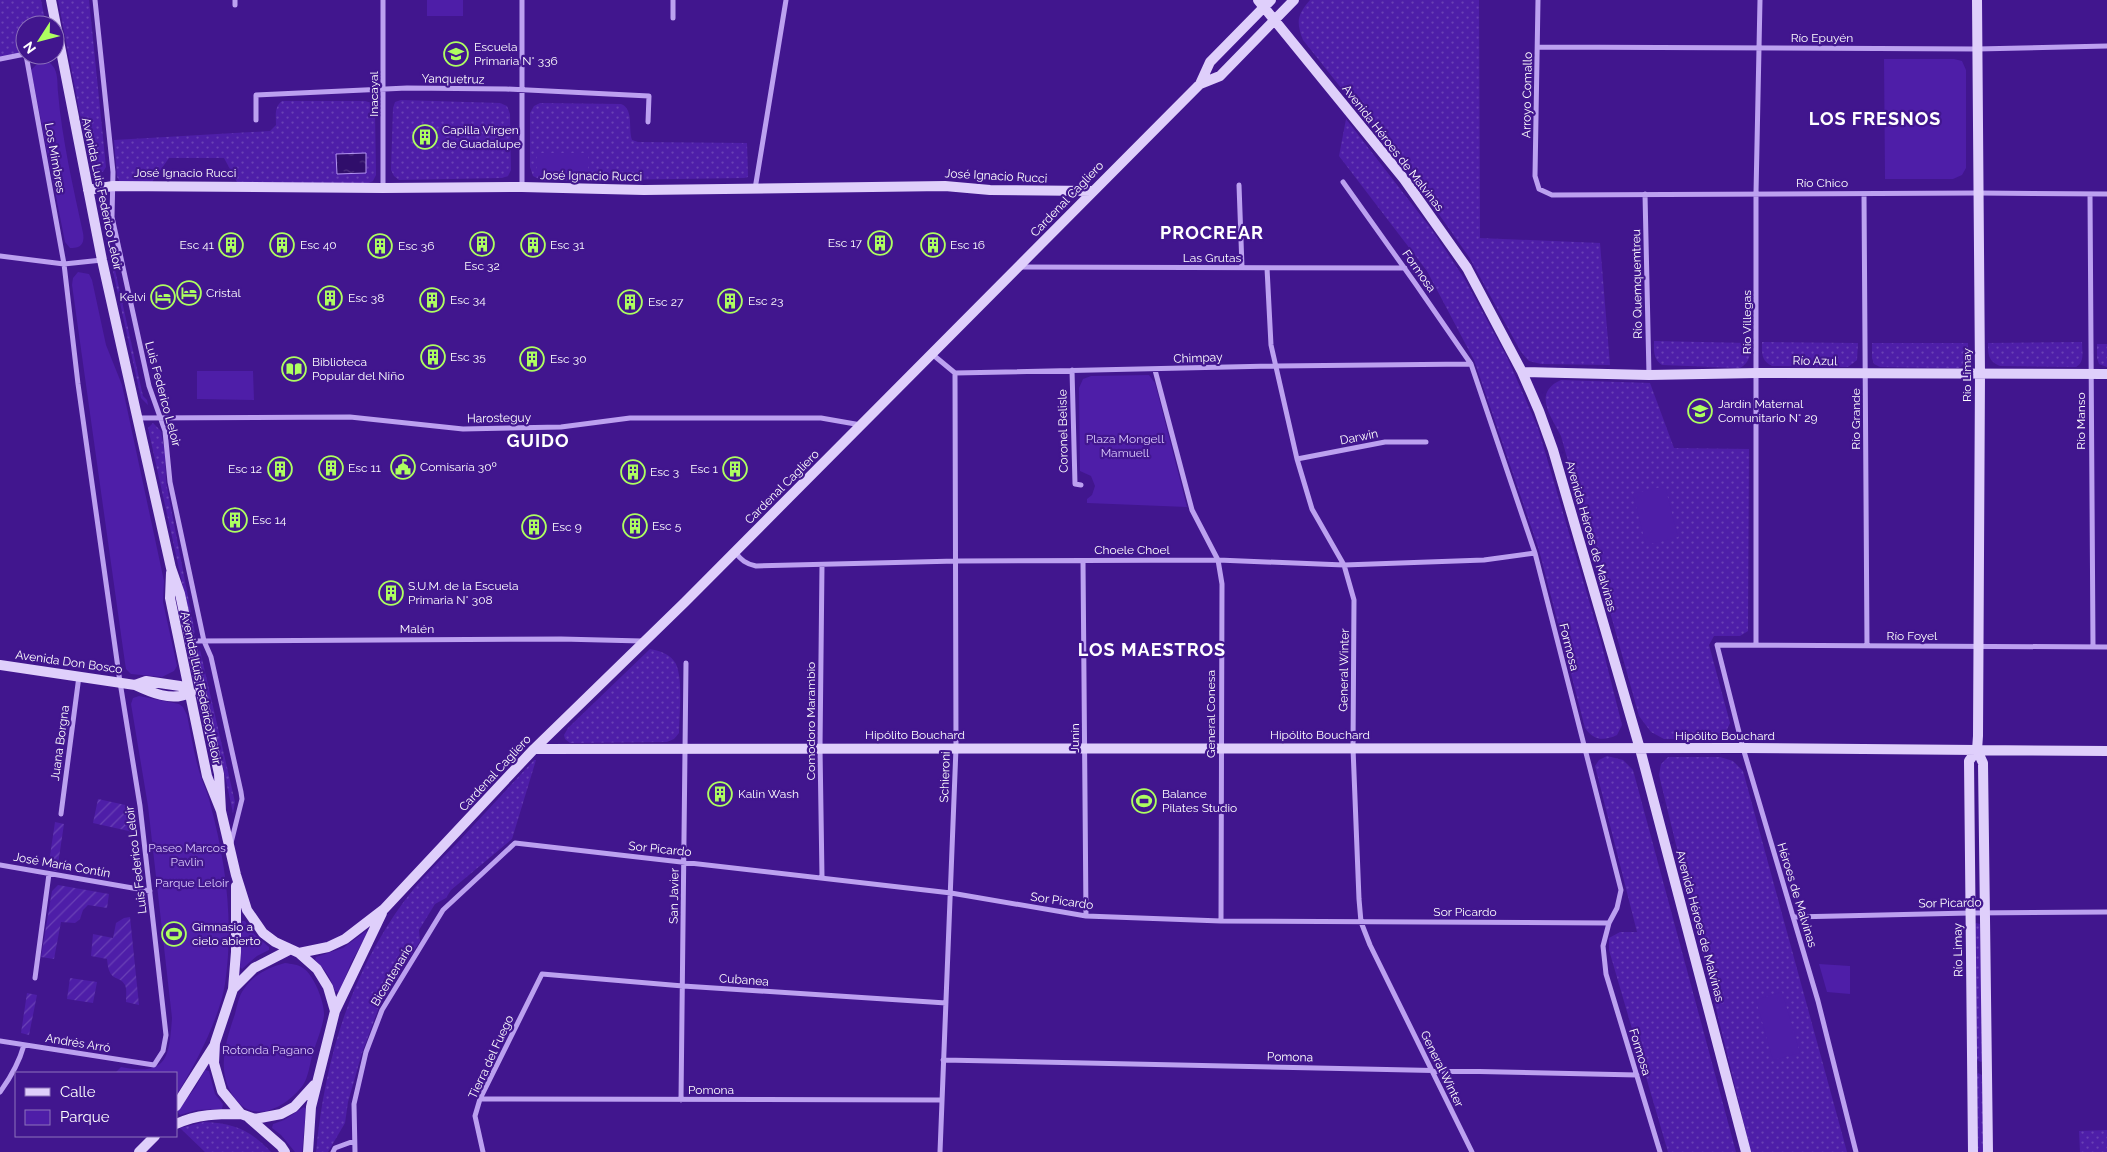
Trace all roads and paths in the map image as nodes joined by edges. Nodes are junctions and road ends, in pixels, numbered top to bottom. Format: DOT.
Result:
graph roads {
  1 [pos="51,0"];
  2 [pos="95,0"];
  3 [pos="383,0"];
  4 [pos="522,0"];
  5 [pos="672,0"];
  6 [pos="786,0"];
  7 [pos="1294,0"];
  8 [pos="1538,0"];
  9 [pos="1760,0"];
  10 [pos="1977,0"];
  11 [pos="1264,2"];
  12 [pos="53,15"];
  13 [pos="673,18"];
  14 [pos="1275,20"];
  15 [pos="2107,46"];
  16 [pos="1538,48"];
  17 [pos="1760,48"];
  18 [pos="1977,49"];
  19 [pos="15,56"];
  20 [pos="0,59"];
  21 [pos="28,65"];
  22 [pos="61,65"];
  23 [pos="1200,84"];
  24 [pos="384,88"];
  25 [pos="523,90"];
  26 [pos="256,120"];
  27 [pos="648,122"];
  28 [pos="1343,182"];
  29 [pos="113,186"];
  30 [pos="522,186"];
  31 [pos="1239,186"];
  32 [pos="383,188"];
  33 [pos="755,189"];
  34 [pos="1539,189"];
  35 [pos="88,190"];
  36 [pos="1093,191"];
  37 [pos="1756,193"];
  38 [pos="1978,193"];
  39 [pos="1645,194"];
  40 [pos="1864,194"];
  41 [pos="2090,194"];
  42 [pos="2107,194"];
  43 [pos="0,256"];
  44 [pos="102,260"];
  45 [pos="64,264"];
  46 [pos="1019,267"];
  47 [pos="1242,267"];
  48 [pos="1267,268"];
  49 [pos="1405,268"];
  50 [pos="932,354"];
  51 [pos="1471,364"];
  52 [pos="1276,366"];
  53 [pos="1072,370"];
  54 [pos="1155,370"];
  55 [pos="1522,372"];
  56 [pos="1757,372"];
  57 [pos="955,373"];
  58 [pos="1649,374"];
  59 [pos="1865,374"];
  60 [pos="1980,374"];
  61 [pos="2091,374"];
  62 [pos="2107,374"];
  63 [pos="137,418"];
  64 [pos="160,418"];
  65 [pos="861,425"];
  66 [pos="1426,442"];
  67 [pos="1297,459"];
  68 [pos="1081,485"];
  69 [pos="735,552"];
  70 [pos="1534,553"];
  71 [pos="1218,560"];
  72 [pos="957,561"];
  73 [pos="1083,561"];
  74 [pos="1344,565"];
  75 [pos="822,566"];
  76 [pos="171,568"];
  77 [pos="190,641"];
  78 [pos="204,641"];
  79 [pos="643,641"];
  80 [pos="1717,645"];
  81 [pos="1756,645"];
  82 [pos="1867,645"];
  83 [pos="1978,646"];
  84 [pos="2092,647"];
  85 [pos="2107,647"];
  86 [pos="686,663"];
  87 [pos="0,665"];
  88 [pos="79,675"];
  89 [pos="120,682"];
  90 [pos="189,693"];
  91 [pos="202,695"];
  92 [pos="820,748"];
  93 [pos="956,748"];
  94 [pos="1085,748"];
  95 [pos="1220,748"];
  96 [pos="1353,748"];
  97 [pos="1584,748"];
  98 [pos="1743,748"];
  99 [pos="534,749"];
  100 [pos="1640,749"];
  101 [pos="686,750"];
  102 [pos="1977,750"];
  103 [pos="2107,751"];
  104 [pos="221,811"];
  105 [pos="60,814"];
  106 [pos="515,843"];
  107 [pos="230,848"];
  108 [pos="685,862"];
  109 [pos="0,864"];
  110 [pos="50,874"];
  111 [pos="236,875"];
  112 [pos="822,877"];
  113 [pos="150,891"];
  114 [pos="950,893"];
  115 [pos="384,909"];
  116 [pos="1985,912"];
  117 [pos="2107,912"];
  118 [pos="1970,913"];
  119 [pos="1086,916"];
  120 [pos="1794,918"];
  121 [pos="1221,921"];
  122 [pos="1362,922"];
  123 [pos="1610,922"];
  124 [pos="289,950"];
  125 [pos="300,953"];
  126 [pos="542,974"];
  127 [pos="35,978"];
  128 [pos="683,986"];
  129 [pos="233,989"];
  130 [pos="946,1003"];
  131 [pos="335,1011"];
  132 [pos="0,1041"];
  133 [pos="216,1042"];
  134 [pos="24,1044"];
  135 [pos="944,1060"];
  136 [pos="154,1065"];
  137 [pos="1988,1067"];
  138 [pos="1972,1068"];
  139 [pos="1430,1070"];
  140 [pos="1637,1075"];
  141 [pos="317,1082"];
  142 [pos="0,1092"];
  143 [pos="480,1099"];
  144 [pos="681,1100"];
  145 [pos="942,1100"];
  146 [pos="178,1103"];
  147 [pos="244,1116"];
  148 [pos="178,1123"];
  149 [pos="154,1137"];
  150 [pos="354,1141"];
  151 [pos="138,1152"];
  152 [pos="285,1152"];
  153 [pos="308,1152"];
  154 [pos="334,1152"];
  155 [pos="355,1152"];
  156 [pos="482,1152"];
  157 [pos="940,1152"];
  158 [pos="1472,1152"];
  159 [pos="1660,1152"];
  160 [pos="1746,1152"];
  161 [pos="1856,1152"];
  162 [pos="1973,1152"];
  163 [pos="1988,1152"];
  1 -- 12 [label="main road, Avenida Luis Federico Leloir"];
  2 -- 29 [label="street, Luis Federico Leloir"];
  3 -- 24 [label="street, Inacayal"];
  4 -- 25 [label="street"];
  5 -- 13 [label="street"];
  6 -- 33 [label="street"];
  7 -- 14 [label="main road, Cardenal Cagliero"];
  8 -- 16 [label="street, Arroyo Comallo"];
  9 -- 17 [label="street, Río Villegas"];
  10 -- 18 [label="main road, Río Limay"];
  11 -- 14 [label="main road, Avenida Héroes de Malvinas"];
  11 -- 23 [label="main road, Cardenal Cagliero"];
  14 -- 23 [label="main road, Cardenal Cagliero"];
  14 -- 55 [label="main road, Avenida Héroes de Malvinas"];
  15 -- 18 [label="street, Río Epuyén"];
  16 -- 17 [label="street, Río Epuyén"];
  16 -- 34 [label="street, Arroyo Comallo"];
  17 -- 18 [label="street, Río Epuyén"];
  17 -- 37 [label="street, Río Villegas"];
  18 -- 38 [label="main road, Río Limay"];
  19 -- 20 [label="street"];
  21 -- 45 [label="street, Los Mimbres"];
  22 -- 35 [label="main road, Avenida Luis Federico Leloir"];
  23 -- 36 [label="main road, Cardenal Cagliero"];
  24 -- 25 [label="street, Yanquetruz"];
  24 -- 26 [label="street, Yanquetruz"];
  24 -- 32 [label="street, Inacayal"];
  25 -- 27 [label="street, Yanquetruz"];
  25 -- 30 [label="street"];
  28 -- 49 [label="street, Formosa"];
  29 -- 32 [label="main road, José Ignacio Rucci"];
  29 -- 35 [label="main road, José Ignacio Rucci"];
  29 -- 64 [label="street, Luis Federico Leloir"];
  30 -- 32 [label="main road, José Ignacio Rucci"];
  30 -- 33 [label="main road, José Ignacio Rucci"];
  31 -- 47 [label="street"];
  33 -- 36 [label="main road, José Ignacio Rucci"];
  34 -- 39 [label="street, Río Chico"];
  35 -- 44 [label="main road, Avenida Luis Federico Leloir"];
  36 -- 46 [label="main road, Cardenal Cagliero"];
  37 -- 39 [label="street, Río Chico"];
  37 -- 40 [label="street, Río Chico"];
  37 -- 56 [label="street, Río Villegas"];
  38 -- 40 [label="street, Río Chico"];
  38 -- 41 [label="street, Río Chico"];
  38 -- 60 [label="main road, Río Limay"];
  39 -- 58 [label="street, Río Quemquemtreu"];
  40 -- 59 [label="street, Río Grande"];
  41 -- 42 [label="street, Río Chico"];
  41 -- 61 [label="street, Río Manso"];
  43 -- 45 [label="street"];
  44 -- 45 [label="street"];
  44 -- 63 [label="main road, Avenida Luis Federico Leloir"];
  45 -- 89 [label="street, Luis Federico Leloir"];
  46 -- 47 [label="street, Las Grutas"];
  46 -- 50 [label="main road, Cardenal Cagliero"];
  47 -- 48 [label="street, Las Grutas"];
  48 -- 49 [label="street, Las Grutas"];
  48 -- 52 [label="street, General Winter"];
  49 -- 51 [label="street, Formosa"];
  50 -- 57 [label="street"];
  50 -- 65 [label="main road, Cardenal Cagliero"];
  51 -- 52 [label="street, Chimpay"];
  51 -- 70 [label="street, Formosa"];
  52 -- 54 [label="street, Chimpay"];
  52 -- 67 [label="street, General Winter"];
  53 -- 54 [label="street, Chimpay"];
  53 -- 57 [label="street, Chimpay"];
  53 -- 68 [label="street, Coronel Belisle"];
  54 -- 71 [label="street, General Conesa"];
  55 -- 58 [label="main road, Río Azul"];
  55 -- 100 [label="main road, Avenida Héroes de Malvinas"];
  56 -- 58 [label="main road, Río Azul"];
  56 -- 59 [label="main road, Río Azul"];
  56 -- 81 [label="street, Río Villegas"];
  57 -- 72 [label="street, Schieroni"];
  59 -- 60 [label="main road, Río Azul"];
  59 -- 82 [label="street, Río Grande"];
  60 -- 61 [label="main road, Río Azul"];
  60 -- 83 [label="main road, Río Limay"];
  61 -- 62 [label="main road, Río Azul"];
  61 -- 84 [label="street, Río Manso"];
  63 -- 64 [label="street, Harosteguy"];
  63 -- 76 [label="main road, Avenida Luis Federico Leloir"];
  64 -- 65 [label="street, Harosteguy"];
  64 -- 78 [label="street, Luis Federico Leloir"];
  65 -- 69 [label="main road, Cardenal Cagliero"];
  66 -- 67 [label="street, Darwin"];
  67 -- 74 [label="street, General Winter"];
  69 -- 75 [label="street, Choele Choel"];
  69 -- 79 [label="main road, Cardenal Cagliero"];
  70 -- 74 [label="street, Choele Choel"];
  70 -- 97 [label="street, Formosa"];
  71 -- 73 [label="street, Choele Choel"];
  71 -- 74 [label="street, Choele Choel"];
  71 -- 95 [label="street, General Conesa"];
  72 -- 73 [label="street, Choele Choel"];
  72 -- 75 [label="street, Choele Choel"];
  72 -- 93 [label="street, Schieroni"];
  73 -- 94 [label="street, Junín"];
  74 -- 96 [label="street, General Winter"];
  75 -- 92 [label="street, Comodoro Marambio"];
  76 -- 77 [label="main road, Avenida Luis Federico Leloir"];
  76 -- 90 [label="main road, Avenida Luis Federico Leloir"];
  77 -- 78 [label="street, Malén"];
  77 -- 91 [label="main road, Avenida Luis Federico Leloir"];
  78 -- 79 [label="street, Malén"];
  78 -- 107 [label="street, Luis Federico Leloir"];
  79 -- 99 [label="main road, Cardenal Cagliero"];
  80 -- 81 [label="street, Río Foyel"];
  80 -- 98 [label="street, Héroes de Malvinas"];
  81 -- 82 [label="street, Río Foyel"];
  82 -- 83 [label="street, Río Foyel"];
  83 -- 84 [label="street, Río Foyel"];
  83 -- 102 [label="main road, Río Limay"];
  84 -- 85 [label="street, Río Foyel"];
  86 -- 101 [label="street, San Javier"];
  87 -- 88 [label="main road, Avenida Don Bosco"];
  88 -- 89 [label="main road, Avenida Don Bosco"];
  88 -- 105 [label="street, Juana Borgna"];
  89 -- 90 [label="main road, Avenida Don Bosco"];
  89 -- 113 [label="street, Luis Federico Leloir"];
  90 -- 91 [label="main road, Avenida Don Bosco"];
  90 -- 104 [label="main road, Avenida Luis Federico Leloir"];
  91 -- 104 [label="main road, Avenida Luis Federico Leloir"];
  92 -- 93 [label="main road, Hipólito Bouchard"];
  92 -- 101 [label="main road, Hipólito Bouchard"];
  92 -- 112 [label="street, Comodoro Marambio"];
  93 -- 94 [label="main road, Hipólito Bouchard"];
  93 -- 114 [label="street, Schieroni"];
  94 -- 95 [label="main road, Hipólito Bouchard"];
  94 -- 119 [label="street, Junín"];
  95 -- 96 [label="main road, Hipólito Bouchard"];
  95 -- 121 [label="street, General Conesa"];
  96 -- 97 [label="main road, Hipólito Bouchard"];
  96 -- 122 [label="street, General Winter"];
  97 -- 100 [label="main road, Hipólito Bouchard"];
  97 -- 123 [label="street, Formosa"];
  98 -- 100 [label="main road, Hipólito Bouchard"];
  98 -- 102 [label="main road, Hipólito Bouchard"];
  98 -- 120 [label="street, Héroes de Malvinas"];
  99 -- 101 [label="main road, Hipólito Bouchard"];
  99 -- 115 [label="main road, Cardenal Cagliero"];
  100 -- 160 [label="main road, Avenida Héroes de Malvinas"];
  101 -- 108 [label="street, San Javier"];
  102 -- 103 [label="main road, Hipólito Bouchard"];
  102 -- 116 [label="main road, Río Limay"];
  102 -- 118 [label="main road, Río Limay"];
  104 -- 107 [label="main road, Avenida Luis Federico Leloir"];
  106 -- 108 [label="street, Sor Picardo"];
  106 -- 150 [label="street, Bicentenario"];
  107 -- 111 [label="main road, Avenida Luis Federico Leloir"];
  108 -- 112 [label="street, Sor Picardo"];
  108 -- 128 [label="street, San Javier"];
  109 -- 110 [label="street, José María Contín"];
  110 -- 113 [label="street, José María Contín"];
  110 -- 127 [label="street"];
  111 -- 124 [label="main road, Avenida Luis Federico Leloir"];
  111 -- 129 [label="main road, Avenida Luis Federico Leloir"];
  112 -- 114 [label="street, Sor Picardo"];
  113 -- 136 [label="street, Luis Federico Leloir"];
  114 -- 119 [label="street, Sor Picardo"];
  114 -- 130 [label="street, Schieroni"];
  115 -- 125 [label="main road, Cardenal Cagliero"];
  115 -- 131 [label="main road, Cardenal Cagliero"];
  116 -- 117 [label="street, Sor Picardo"];
  116 -- 118 [label="street, Sor Picardo"];
  116 -- 137 [label="main road, Río Limay"];
  118 -- 120 [label="street, Sor Picardo"];
  118 -- 138 [label="main road, Río Limay"];
  119 -- 121 [label="street, Sor Picardo"];
  120 -- 161 [label="street, Héroes de Malvinas"];
  121 -- 122 [label="street, Sor Picardo"];
  122 -- 123 [label="street, Sor Picardo"];
  122 -- 139 [label="street, General Winter"];
  123 -- 140 [label="street, Formosa"];
  124 -- 125 [label="main road"];
  124 -- 129 [label="main road"];
  125 -- 131 [label="main road"];
  126 -- 128 [label="street, Cubanea"];
  126 -- 143 [label="street, Tierra del Fuego"];
  128 -- 130 [label="street, Cubanea"];
  128 -- 144 [label="street, San Javier"];
  129 -- 133 [label="main road"];
  130 -- 135 [label="street, Schieroni"];
  131 -- 141 [label="main road"];
  132 -- 134 [label="street, Andrés Arró"];
  133 -- 146 [label="main road"];
  133 -- 147 [label="main road"];
  134 -- 136 [label="street, Andrés Arró"];
  134 -- 142 [label="street"];
  135 -- 139 [label="street, Pomona"];
  135 -- 145 [label="street, Schieroni"];
  137 -- 138 [label="main road"];
  137 -- 163 [label="main road, Río Limay"];
  138 -- 162 [label="main road, Río Limay"];
  139 -- 140 [label="street, Pomona"];
  139 -- 158 [label="street, General Winter"];
  140 -- 159 [label="street, Formosa"];
  141 -- 147 [label="main road"];
  141 -- 153 [label="main road"];
  143 -- 144 [label="street, Pomona"];
  143 -- 156 [label="street, Tierra del Fuego"];
  144 -- 145 [label="street, Pomona"];
  145 -- 157 [label="street, Schieroni"];
  147 -- 148 [label="main road"];
  147 -- 152 [label="main road"];
  149 -- 151 [label="main road"];
  150 -- 154 [label="street"];
  150 -- 155 [label="street, Bicentenario"];
}
